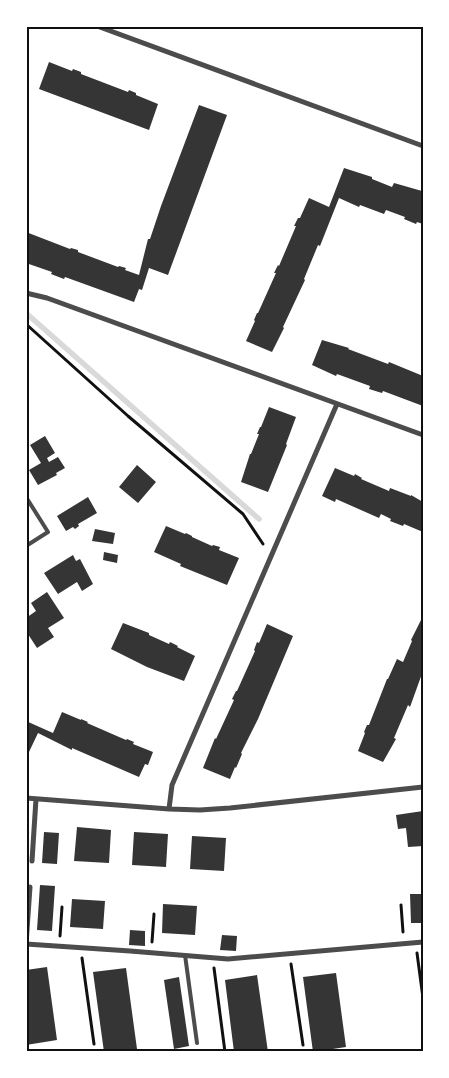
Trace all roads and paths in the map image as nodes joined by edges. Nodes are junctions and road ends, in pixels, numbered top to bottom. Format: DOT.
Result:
graph roads {
  1 [pos="97,26"];
  2 [pos="423,146"];
  3 [pos="26,293"];
  4 [pos="26,324"];
  5 [pos="337,404"];
  6 [pos="423,435"];
  7 [pos="26,497"];
  8 [pos="263,544"];
  9 [pos="26,546"];
  10 [pos="423,787"];
  11 [pos="26,798"];
  12 [pos="36,799"];
  13 [pos="169,809"];
  14 [pos="32,861"];
  15 [pos="30,887"];
  16 [pos="401,905"];
  17 [pos="62,907"];
  18 [pos="154,914"];
  19 [pos="415,942"];
  20 [pos="423,942"];
  21 [pos="404,943"];
  22 [pos="26,944"];
  23 [pos="59,946"];
  24 [pos="81,948"];
  25 [pos="151,952"];
  26 [pos="289,953"];
  27 [pos="185,955"];
  28 [pos="212,958"];
  29 [pos="423,998"];
  30 [pos="197,1043"];
  31 [pos="94,1044"];
  32 [pos="303,1045"];
  33 [pos="225,1052"];
  1 -- 2 [label="street"];
  3 -- 5 [label="street"];
  4 -- 8 [label="path"];
  5 -- 6 [label="street"];
  5 -- 13 [label="street"];
  7 -- 9 [label="lane"];
  10 -- 13 [label="street"];
  11 -- 12 [label="street"];
  12 -- 13 [label="street"];
  12 -- 14 [label="street"];
  15 -- 22 [label="street"];
  16 -- 21 [label="path"];
  17 -- 23 [label="path"];
  18 -- 25 [label="path"];
  19 -- 20 [label="street"];
  19 -- 21 [label="street"];
  19 -- 29 [label="path"];
  21 -- 26 [label="street"];
  22 -- 23 [label="street"];
  23 -- 24 [label="street"];
  24 -- 25 [label="street"];
  24 -- 31 [label="path"];
  25 -- 27 [label="street"];
  26 -- 28 [label="street"];
  26 -- 32 [label="path"];
  27 -- 28 [label="street"];
  27 -- 30 [label="lane"];
  28 -- 33 [label="path"];
}
